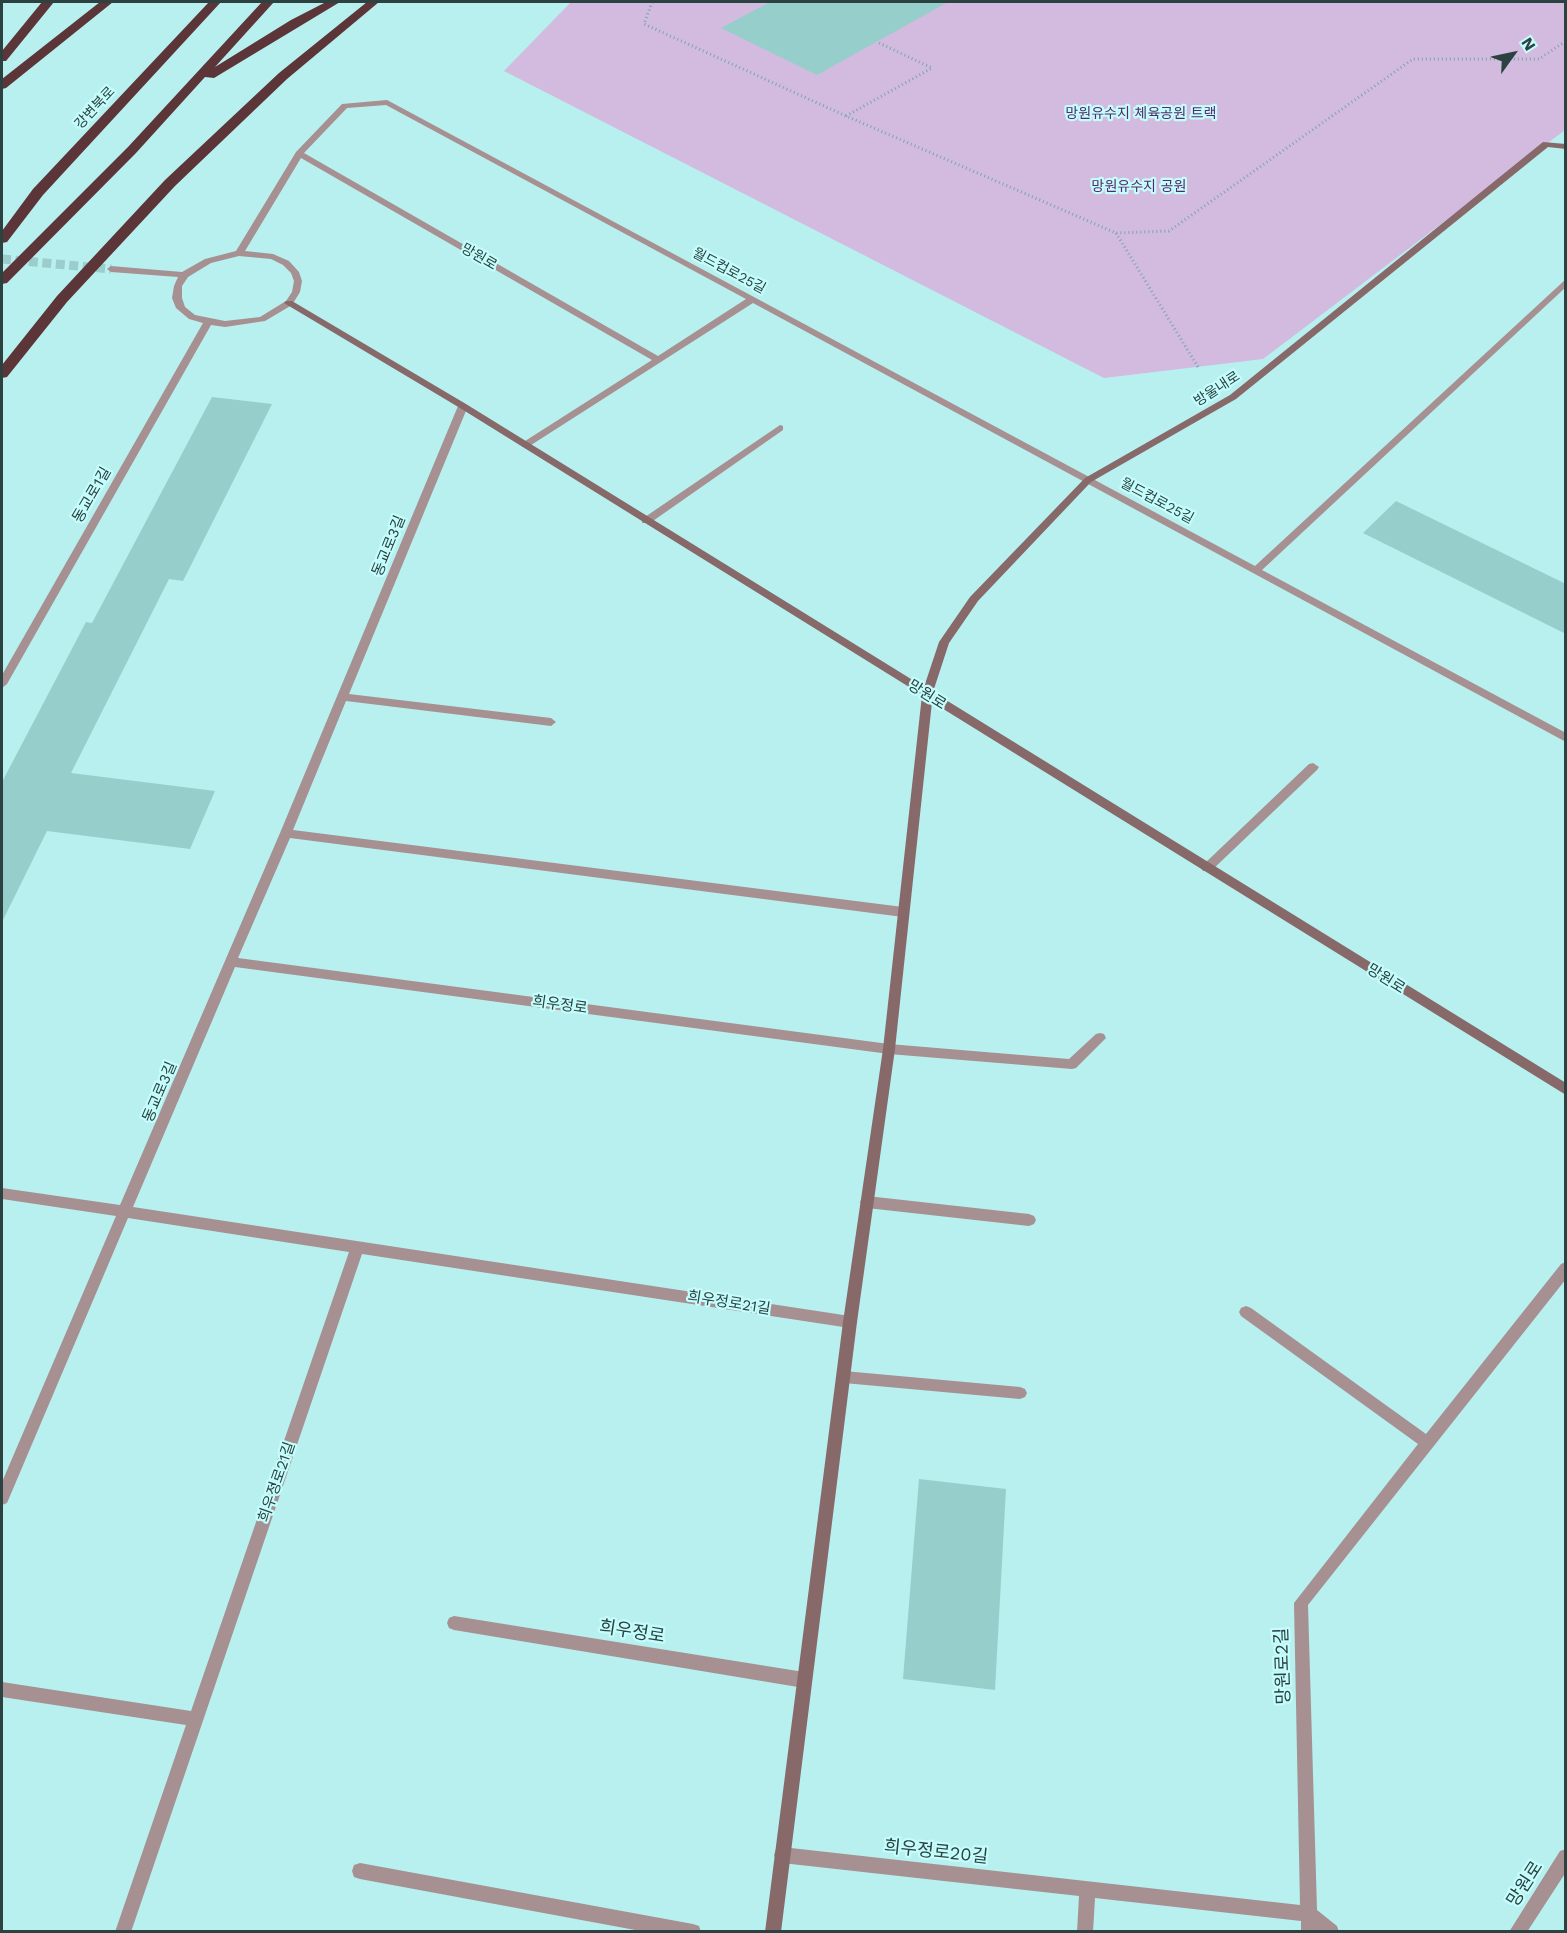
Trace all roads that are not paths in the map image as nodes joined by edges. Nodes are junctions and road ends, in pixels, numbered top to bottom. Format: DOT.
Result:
graph roads {
  1 [pos="48,2"];
  2 [pos="107,2"];
  3 [pos="215,2"];
  4 [pos="268,2"];
  5 [pos="334,2"];
  6 [pos="373,2"];
  7 [pos="2,58"];
  8 [pos="2,85"];
  9 [pos="188,89"];
  10 [pos="1566,147"];
  11 [pos="299,154"];
  12 [pos="2,239"];
  13 [pos="239,253"];
  14 [pos="111,269"];
  15 [pos="184,275"];
  16 [pos="2,280"];
  17 [pos="1566,282"];
  18 [pos="753,299"];
  19 [pos="289,303"];
  20 [pos="208,322"];
  21 [pos="659,360"];
  22 [pos="2,374"];
  23 [pos="463,406"];
  24 [pos="780,428"];
  25 [pos="525,445"];
  26 [pos="1089,480"];
  27 [pos="646,521"];
  28 [pos="1256,570"];
  29 [pos="2,684"];
  30 [pos="927,695"];
  31 [pos="343,697"];
  32 [pos="551,722"];
  33 [pos="1566,738"];
  34 [pos="1313,767"];
  35 [pos="286,832"];
  36 [pos="1207,868"];
  37 [pos="903,912"];
  38 [pos="231,962"];
  39 [pos="1100,1038"];
  40 [pos="889,1048"];
  41 [pos="1566,1090"];
  42 [pos="2,1193"];
  43 [pos="867,1202"];
  44 [pos="125,1212"];
  45 [pos="1029,1220"];
  46 [pos="358,1246"];
  47 [pos="1566,1268"];
  48 [pos="1246,1312"];
  49 [pos="850,1322"];
  50 [pos="844,1377"];
  51 [pos="1020,1393"];
  52 [pos="1427,1443"];
  53 [pos="2,1498"];
  54 [pos="454,1623"];
  55 [pos="804,1680"];
  56 [pos="2,1689"];
  57 [pos="195,1719"];
  58 [pos="782,1854"];
  59 [pos="1566,1857"];
  60 [pos="360,1871"];
  61 [pos="1087,1888"];
  62 [pos="1309,1914"];
  63 [pos="123,1932"];
  64 [pos="693,1932"];
  65 [pos="773,1932"];
  66 [pos="1085,1932"];
  67 [pos="1309,1932"];
  68 [pos="1331,1932"];
  69 [pos="1517,1932"];
  1 -- 7 [label="highway"];
  2 -- 8 [label="highway"];
  3 -- 12 [label="highway, 강변북로"];
  4 -- 9 [label="highway"];
  5 -- 9 [label="highway"];
  6 -- 22 [label="highway"];
  9 -- 16 [label="highway"];
  10 -- 26 [label="street, 방울내로"];
  11 -- 13 [label="street, 월드컵로25길"];
  11 -- 18 [label="street, 월드컵로25길"];
  11 -- 21 [label="street, 망원로"];
  13 -- 15 [label="street"];
  13 -- 19 [label="street"];
  14 -- 15 [label="street"];
  15 -- 20 [label="street"];
  17 -- 28 [label="street"];
  18 -- 21 [label="street"];
  18 -- 26 [label="street, 월드컵로25길"];
  19 -- 20 [label="street"];
  19 -- 23 [label="street, 망원로"];
  20 -- 29 [label="street, 동교로1길"];
  21 -- 25 [label="street"];
  23 -- 25 [label="street, 망원로"];
  23 -- 31 [label="street, 동교로3길"];
  24 -- 27 [label="street"];
  25 -- 27 [label="street, 망원로"];
  26 -- 28 [label="street, 월드컵로25길"];
  26 -- 30 [label="street, 방울내로"];
  27 -- 30 [label="street, 망원로"];
  28 -- 33 [label="street, 월드컵로25길"];
  30 -- 36 [label="street, 망원로"];
  30 -- 37 [label="street"];
  31 -- 32 [label="street"];
  31 -- 35 [label="street, 동교로3길"];
  34 -- 36 [label="street"];
  35 -- 37 [label="street"];
  35 -- 38 [label="street, 동교로3길"];
  36 -- 41 [label="street, 망원로"];
  37 -- 40 [label="street"];
  38 -- 40 [label="street, 희우정로"];
  38 -- 44 [label="street, 동교로3길"];
  39 -- 40 [label="street, 희우정로"];
  40 -- 43 [label="street"];
  42 -- 44 [label="street, 희우정로21길"];
  43 -- 45 [label="street"];
  43 -- 49 [label="street"];
  44 -- 46 [label="street, 희우정로21길"];
  44 -- 53 [label="street, 동교로3길"];
  46 -- 49 [label="street, 희우정로21길"];
  46 -- 57 [label="street, 희우정로21길"];
  47 -- 52 [label="street, 망원로2길"];
  48 -- 52 [label="street"];
  49 -- 50 [label="street"];
  50 -- 51 [label="street"];
  50 -- 55 [label="street"];
  52 -- 62 [label="street, 망원로2길"];
  54 -- 55 [label="street, 희우정로"];
  55 -- 58 [label="street"];
  56 -- 57 [label="street"];
  57 -- 63 [label="street, 희우정로21길"];
  58 -- 61 [label="street, 희우정로20길"];
  58 -- 65 [label="street"];
  59 -- 69 [label="street, 망원로"];
  60 -- 64 [label="street"];
  61 -- 62 [label="street, 희우정로20길"];
  61 -- 66 [label="street"];
  62 -- 67 [label="street, 망원로2길"];
  62 -- 68 [label="street"];
}
